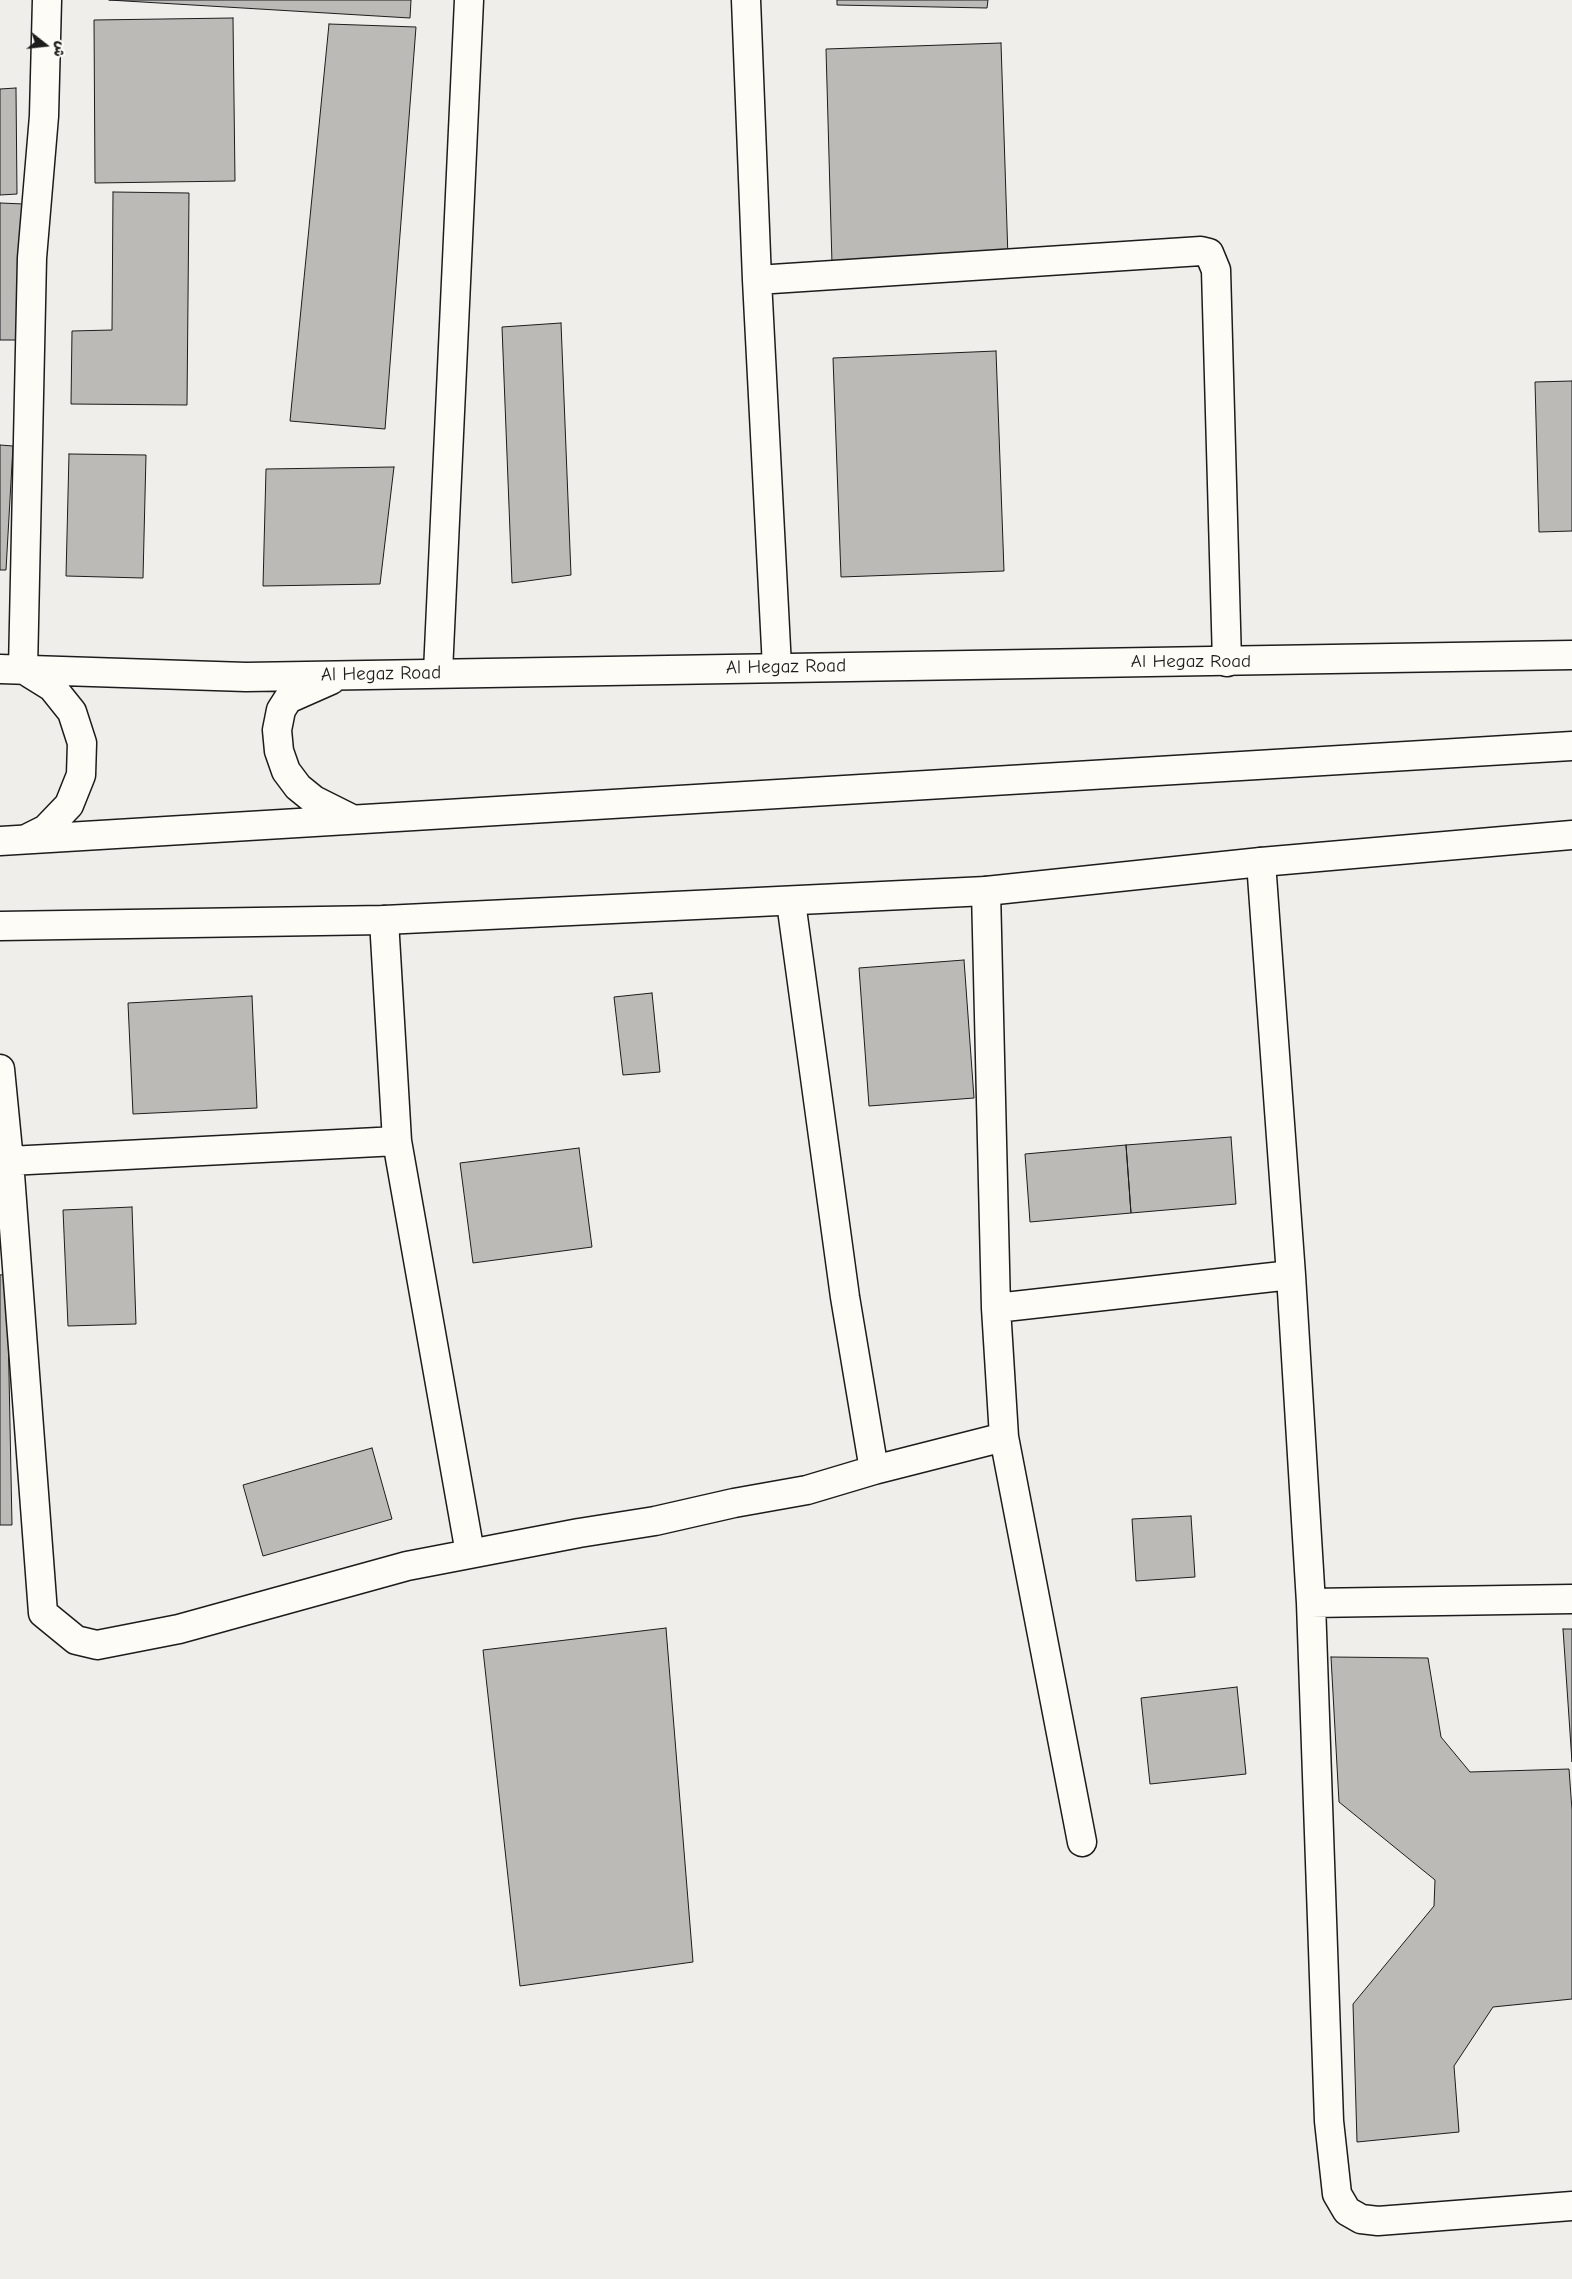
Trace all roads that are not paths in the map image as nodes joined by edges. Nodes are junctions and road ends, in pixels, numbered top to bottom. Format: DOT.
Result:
graph roads {
  1 [pos="47,0"];
  2 [pos="469,0"];
  3 [pos="746,0"];
  4 [pos="757,280"];
  5 [pos="1572,655"];
  6 [pos="1227,662"];
  7 [pos="777,667"];
  8 [pos="12,669"];
  9 [pos="438,672"];
  10 [pos="346,674"];
  11 [pos="1572,746"];
  12 [pos="353,820"];
  13 [pos="1572,835"];
  14 [pos="12,840"];
  15 [pos="1261,862"];
  16 [pos="986,891"];
  17 [pos="791,902"];
  18 [pos="384,920"];
  19 [pos="0,926"];
  20 [pos="0,1069"];
  21 [pos="398,1140"];
  22 [pos="9,1160"];
  23 [pos="1291,1275"];
  24 [pos="996,1308"];
  25 [pos="1004,1437"];
  26 [pos="874,1470"];
  27 [pos="470,1554"];
  28 [pos="1572,1599"];
  29 [pos="1312,1603"];
  30 [pos="1082,1842"];
  31 [pos="1572,2206"];
  1 -- 8 [label="street"];
  2 -- 9 [label="street"];
  3 -- 4 [label="street"];
  4 -- 6 [label="street"];
  4 -- 7 [label="street"];
  5 -- 6 [label="street, Al Hegaz Road"];
  6 -- 7 [label="street, Al Hegaz Road"];
  7 -- 9 [label="street, Al Hegaz Road"];
  8 -- 10 [label="street, Al Hegaz Road"];
  8 -- 14 [label="street"];
  9 -- 10 [label="street, Al Hegaz Road"];
  10 -- 12 [label="street"];
  11 -- 12 [label="street"];
  12 -- 14 [label="street"];
  13 -- 15 [label="street"];
  15 -- 16 [label="street"];
  15 -- 23 [label="street"];
  16 -- 17 [label="street"];
  16 -- 24 [label="street"];
  17 -- 18 [label="street"];
  17 -- 26 [label="street"];
  18 -- 19 [label="street"];
  18 -- 21 [label="street"];
  20 -- 22 [label="street"];
  21 -- 22 [label="street"];
  21 -- 27 [label="street"];
  22 -- 27 [label="street"];
  23 -- 24 [label="street"];
  23 -- 29 [label="street"];
  24 -- 25 [label="street"];
  25 -- 26 [label="street"];
  25 -- 30 [label="street"];
  26 -- 27 [label="street"];
  28 -- 29 [label="street"];
  29 -- 31 [label="street"];
}
